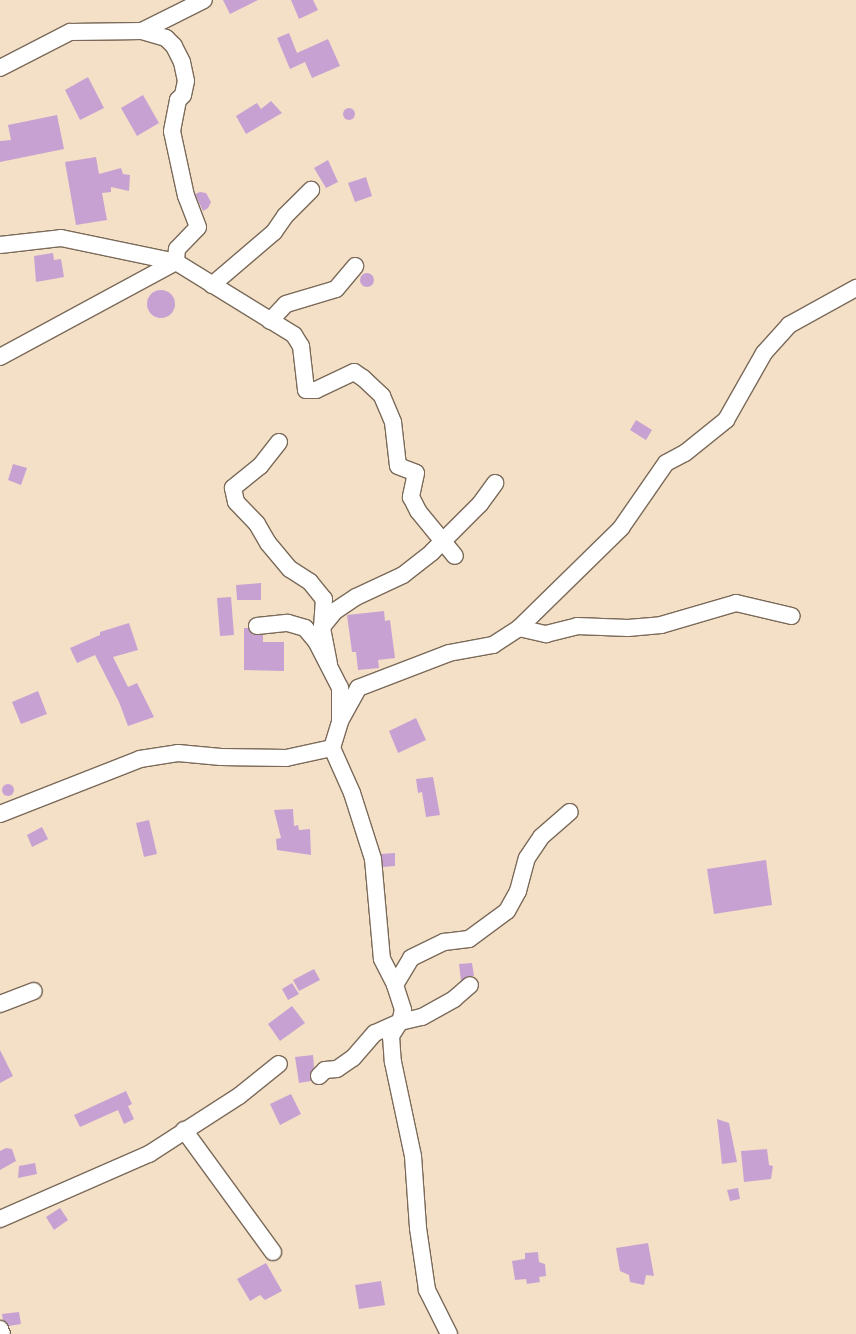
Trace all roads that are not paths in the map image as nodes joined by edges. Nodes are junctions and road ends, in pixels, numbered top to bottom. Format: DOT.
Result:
graph roads {
  1 [pos="204,0"];
  2 [pos="142,31"];
  3 [pos="0,68"];
  4 [pos="311,190"];
  5 [pos="0,245"];
  6 [pos="176,262"];
  7 [pos="355,266"];
  8 [pos="212,285"];
  9 [pos="856,288"];
  10 [pos="270,321"];
  11 [pos="0,357"];
  12 [pos="279,442"];
  13 [pos="495,483"];
  14 [pos="444,541"];
  15 [pos="455,556"];
  16 [pos="792,616"];
  17 [pos="257,626"];
  18 [pos="322,627"];
  19 [pos="519,628"];
  20 [pos="329,664"];
  21 [pos="340,721"];
  22 [pos="332,748"];
  23 [pos="570,812"];
  24 [pos="0,814"];
  25 [pos="394,984"];
  26 [pos="470,985"];
  27 [pos="34,991"];
  28 [pos="0,1004"];
  29 [pos="400,1022"];
  30 [pos="279,1064"];
  31 [pos="319,1076"];
  32 [pos="184,1130"];
  33 [pos="0,1219"];
  34 [pos="273,1252"];
  35 [pos="0,1329"];
  36 [pos="2,1334"];
  37 [pos="450,1334"];
  1 -- 2 [label="street"];
  2 -- 3 [label="street"];
  2 -- 6 [label="street"];
  4 -- 8 [label="street"];
  5 -- 6 [label="street"];
  6 -- 8 [label="street"];
  6 -- 11 [label="street"];
  7 -- 10 [label="street"];
  8 -- 10 [label="street"];
  9 -- 19 [label="street"];
  10 -- 14 [label="street"];
  12 -- 18 [label="street"];
  13 -- 14 [label="street"];
  14 -- 15 [label="street"];
  14 -- 18 [label="street"];
  16 -- 19 [label="street"];
  17 -- 20 [label="street"];
  18 -- 20 [label="street"];
  19 -- 21 [label="street"];
  20 -- 21 [label="street"];
  21 -- 22 [label="street"];
  22 -- 24 [label="street"];
  22 -- 25 [label="street"];
  23 -- 25 [label="street"];
  25 -- 29 [label="street"];
  26 -- 29 [label="street"];
  27 -- 28 [label="street"];
  29 -- 31 [label="street"];
  29 -- 37 [label="street"];
  30 -- 32 [label="street"];
  32 -- 33 [label="street"];
  32 -- 34 [label="street"];
  35 -- 36 [label="street"];
}
